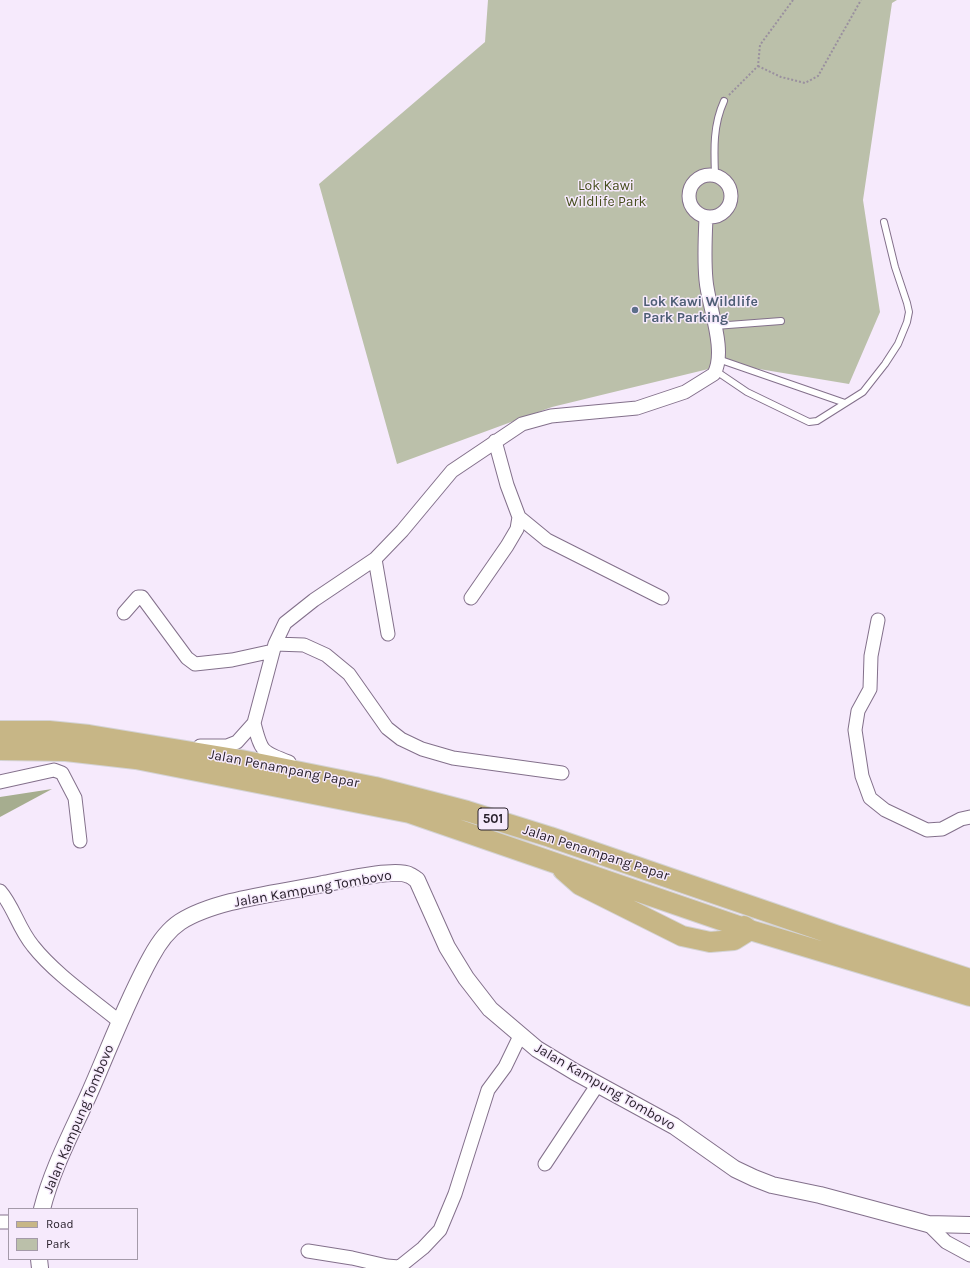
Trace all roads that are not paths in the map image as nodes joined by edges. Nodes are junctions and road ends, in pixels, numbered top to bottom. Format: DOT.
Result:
graph roads {
  1 [pos="724,101"];
  2 [pos="715,175"];
  3 [pos="706,218"];
  4 [pos="884,222"];
  5 [pos="781,321"];
  6 [pos="714,326"];
  7 [pos="717,365"];
  8 [pos="845,403"];
  9 [pos="495,440"];
  10 [pos="519,517"];
  11 [pos="375,560"];
  12 [pos="471,598"];
  13 [pos="662,598"];
  14 [pos="124,613"];
  15 [pos="878,620"];
  16 [pos="388,634"];
  17 [pos="274,647"];
  18 [pos="254,722"];
  19 [pos="0,731"];
  20 [pos="163,746"];
  21 [pos="0,750"];
  22 [pos="562,773"];
  23 [pos="334,778"];
  24 [pos="0,782"];
  25 [pos="970,817"];
  26 [pos="80,841"];
  27 [pos="555,862"];
  28 [pos="665,875"];
  29 [pos="0,891"];
  30 [pos="750,930"];
  31 [pos="970,979"];
  32 [pos="970,996"];
  33 [pos="120,1022"];
  34 [pos="520,1036"];
  35 [pos="598,1084"];
  36 [pos="545,1164"];
  37 [pos="42,1208"];
  38 [pos="928,1224"];
  39 [pos="970,1225"];
  40 [pos="308,1251"];
  41 [pos="970,1255"];
  42 [pos="398,1267"];
  1 -- 2 [label="lane"];
  2 -- 3 [label="street"];
  2 -- 3 [label="street"];
  3 -- 6 [label="street"];
  4 -- 8 [label="lane"];
  5 -- 6 [label="lane"];
  6 -- 7 [label="street"];
  7 -- 8 [label="lane"];
  7 -- 8 [label="lane"];
  7 -- 9 [label="street"];
  9 -- 10 [label="street"];
  9 -- 11 [label="street"];
  10 -- 12 [label="street"];
  10 -- 13 [label="street"];
  11 -- 16 [label="street"];
  11 -- 17 [label="street"];
  14 -- 17 [label="street"];
  15 -- 25 [label="street"];
  17 -- 18 [label="street"];
  17 -- 22 [label="street"];
  18 -- 20 [label="street"];
  18 -- 23 [label="street"];
  19 -- 20 [label="main road, Jalan Penampang Papar / 501"];
  20 -- 23 [label="main road, Jalan Penampang Papar / 501"];
  21 -- 27 [label="main road, Jalan Penampang Papar / 501"];
  23 -- 28 [label="main road, Jalan Penampang Papar / 501"];
  24 -- 26 [label="street"];
  27 -- 30 [label="main road, Jalan Penampang Papar / 501"];
  27 -- 30 [label="main road"];
  28 -- 30 [label="main road"];
  28 -- 31 [label="main road, Jalan Penampang Papar / 501"];
  29 -- 33 [label="street"];
  30 -- 32 [label="main road, Jalan Penampang Papar / 501"];
  33 -- 34 [label="street, Jalan Kampung Tombovo"];
  33 -- 37 [label="street, Jalan Kampung Tombovo"];
  34 -- 35 [label="street, Jalan Kampung Tombovo"];
  34 -- 42 [label="street"];
  35 -- 36 [label="street"];
  35 -- 38 [label="street, Jalan Kampung Tombovo"];
  38 -- 39 [label="street, Jalan Kampung Tombovo"];
  38 -- 41 [label="street"];
  40 -- 42 [label="street"];
}
